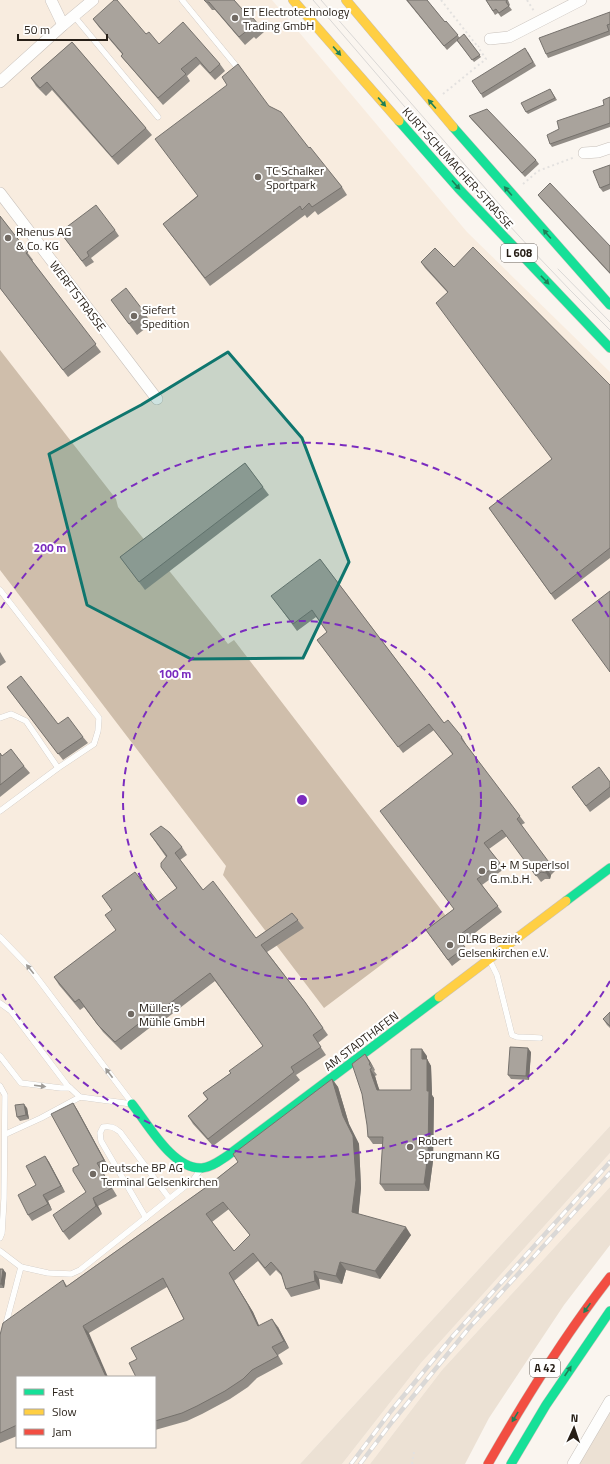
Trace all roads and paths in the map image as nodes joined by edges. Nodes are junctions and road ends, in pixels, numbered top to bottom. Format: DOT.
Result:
graph roads {
  1 [pos="51,0"];
  2 [pos="93,0"];
  3 [pos="182,0"];
  4 [pos="293,0"];
  5 [pos="346,0"];
  6 [pos="441,0"];
  7 [pos="528,0"];
  8 [pos="581,0"];
  9 [pos="74,16"];
  10 [pos="540,20"];
  11 [pos="63,24"];
  12 [pos="490,39"];
  13 [pos="478,47"];
  14 [pos="237,67"];
  15 [pos="0,82"];
  16 [pos="432,104"];
  17 [pos="158,117"];
  18 [pos="610,148"];
  19 [pos="584,153"];
  20 [pos="0,193"];
  21 [pos="511,194"];
  22 [pos="610,305"];
  23 [pos="610,348"];
  24 [pos="157,399"];
  25 [pos="0,590"];
  26 [pos="0,718"];
  27 [pos="58,768"];
  28 [pos="0,811"];
  29 [pos="610,868"];
  30 [pos="0,937"];
  31 [pos="489,959"];
  32 [pos="0,1003"];
  33 [pos="540,1038"];
  34 [pos="0,1056"];
  35 [pos="0,1086"];
  36 [pos="70,1088"];
  37 [pos="80,1097"];
  38 [pos="132,1104"];
  39 [pos="6,1134"];
  40 [pos="201,1168"];
  41 [pos="170,1198"];
  42 [pos="146,1218"];
  43 [pos="0,1238"];
  44 [pos="0,1251"];
  45 [pos="21,1268"];
  46 [pos="610,1277"];
  47 [pos="610,1312"];
  48 [pos="2,1337"];
  49 [pos="610,1401"];
  50 [pos="414,1452"];
  51 [pos="412,1464"];
  52 [pos="488,1464"];
  53 [pos="511,1464"];
  54 [pos="573,1464"];
  1 -- 11 [label="street"];
  2 -- 9 [label="street"];
  3 -- 14 [label="lane"];
  4 -- 23 [label="main road, KURT-SCHUMACHER-STRASSE / L 608, one-way"];
  5 -- 16 [label="main road, KURT-SCHUMACHER-STRASSE / L 608"];
  6 -- 13 [label="path"];
  7 -- 10 [label="path"];
  8 -- 10 [label="street"];
  9 -- 11 [label="street"];
  9 -- 17 [label="lane"];
  10 -- 12 [label="street"];
  11 -- 15 [label="street"];
  12 -- 13 [label="path"];
  13 -- 16 [label="path"];
  21 -- 16 [label="main road, KURT-SCHUMACHER-STRASSE / L 608, one-way"];
  18 -- 19 [label="street"];
  19 -- 21 [label="path"];
  20 -- 24 [label="street, WERFTSTRASSE"];
  22 -- 21 [label="main road, KURT-SCHUMACHER-STRASSE / L 608, one-way"];
  25 -- 27 [label="lane"];
  26 -- 27 [label="lane"];
  27 -- 28 [label="lane"];
  29 -- 31 [label="main road, AM STADTHAFEN"];
  38 -- 30 [label="lane, one-way"];
  31 -- 33 [label="lane"];
  31 -- 40 [label="main road, AM STADTHAFEN"];
  32 -- 36 [label="lane"];
  34 -- 36 [label="lane, one-way"];
  35 -- 39 [label="lane"];
  36 -- 37 [label="lane"];
  37 -- 38 [label="lane"];
  37 -- 39 [label="lane"];
  38 -- 40 [label="main road"];
  39 -- 43 [label="lane"];
  40 -- 41 [label="lane"];
  41 -- 42 [label="lane"];
  41 -- 42 [label="lane"];
  42 -- 45 [label="lane"];
  44 -- 45 [label="lane"];
  45 -- 48 [label="lane"];
  46 -- 52 [label="main road, A 42, one-way"];
  53 -- 47 [label="main road, A 42, one-way"];
  49 -- 54 [label="street"];
  50 -- 51 [label="path"];
}
